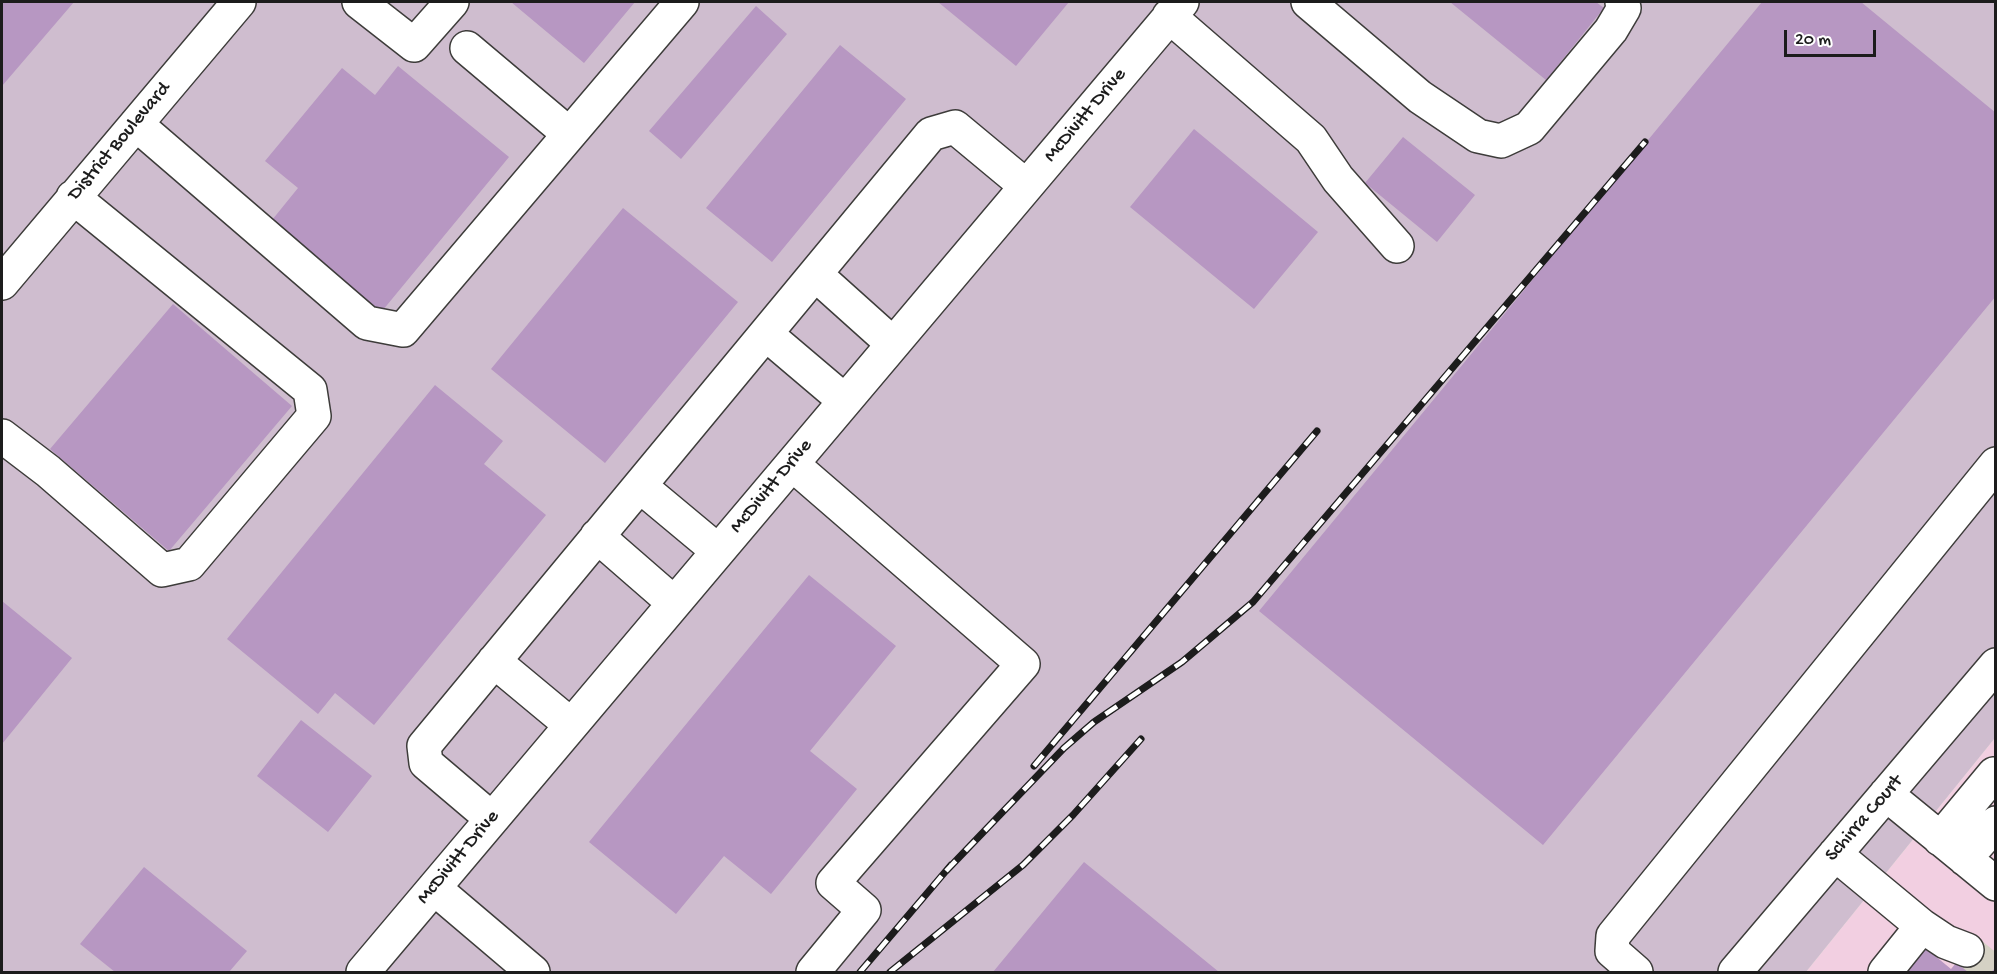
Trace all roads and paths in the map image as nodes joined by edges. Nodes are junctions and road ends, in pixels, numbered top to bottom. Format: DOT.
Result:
graph roads {
  1 [pos="239,2"];
  2 [pos="359,2"];
  3 [pos="452,2"];
  4 [pos="682,2"];
  5 [pos="1308,2"];
  6 [pos="1622,2"];
  7 [pos="1176,9"];
  8 [pos="467,48"];
  9 [pos="136,124"];
  10 [pos="569,134"];
  11 [pos="1026,186"];
  12 [pos="73,197"];
  13 [pos="1397,246"];
  14 [pos="814,274"];
  15 [pos="2,282"];
  16 [pos="766,334"];
  17 [pos="893,344"];
  18 [pos="845,401"];
  19 [pos="2,436"];
  20 [pos="792,464"];
  21 [pos="1995,464"];
  22 [pos="639,486"];
  23 [pos="597,536"];
  24 [pos="718,551"];
  25 [pos="674,603"];
  26 [pos="494,661"];
  27 [pos="1995,665"];
  28 [pos="572,725"];
  29 [pos="1994,774"];
  30 [pos="1886,794"];
  31 [pos="492,819"];
  32 [pos="1995,823"];
  33 [pos="1952,849"];
  34 [pos="1835,854"];
  35 [pos="1994,882"];
  36 [pos="434,888"];
  37 [pos="363,972"];
  38 [pos="533,972"];
  39 [pos="813,972"];
  40 [pos="1636,972"];
  41 [pos="1735,972"];
  42 [pos="1885,972"];
  1 -- 9 [label="street, District Boulevard"];
  2 -- 3 [label="street"];
  4 -- 10 [label="street"];
  5 -- 6 [label="street"];
  7 -- 11 [label="street, McDivitt Drive"];
  7 -- 13 [label="street"];
  8 -- 10 [label="street"];
  9 -- 10 [label="street"];
  9 -- 12 [label="street, District Boulevard"];
  11 -- 14 [label="street"];
  11 -- 17 [label="street, McDivitt Drive"];
  12 -- 15 [label="street, District Boulevard"];
  12 -- 19 [label="street"];
  14 -- 16 [label="street"];
  14 -- 17 [label="street"];
  16 -- 18 [label="street"];
  16 -- 22 [label="street"];
  17 -- 18 [label="street, McDivitt Drive"];
  18 -- 20 [label="street, McDivitt Drive"];
  20 -- 24 [label="street, McDivitt Drive"];
  20 -- 39 [label="street"];
  21 -- 40 [label="street"];
  22 -- 23 [label="street"];
  22 -- 24 [label="street"];
  23 -- 25 [label="street"];
  23 -- 26 [label="street"];
  24 -- 25 [label="street, McDivitt Drive"];
  25 -- 28 [label="street, McDivitt Drive"];
  26 -- 28 [label="street"];
  26 -- 31 [label="street"];
  27 -- 30 [label="street, Schirra Court"];
  28 -- 31 [label="street, McDivitt Drive"];
  29 -- 33 [label="street"];
  30 -- 33 [label="street"];
  30 -- 34 [label="street, Schirra Court"];
  31 -- 36 [label="street, McDivitt Drive"];
  32 -- 33 [label="street"];
  33 -- 35 [label="street"];
  34 -- 41 [label="street, Schirra Court"];
  34 -- 42 [label="street"];
  36 -- 37 [label="street, McDivitt Drive"];
  36 -- 38 [label="street"];
}
